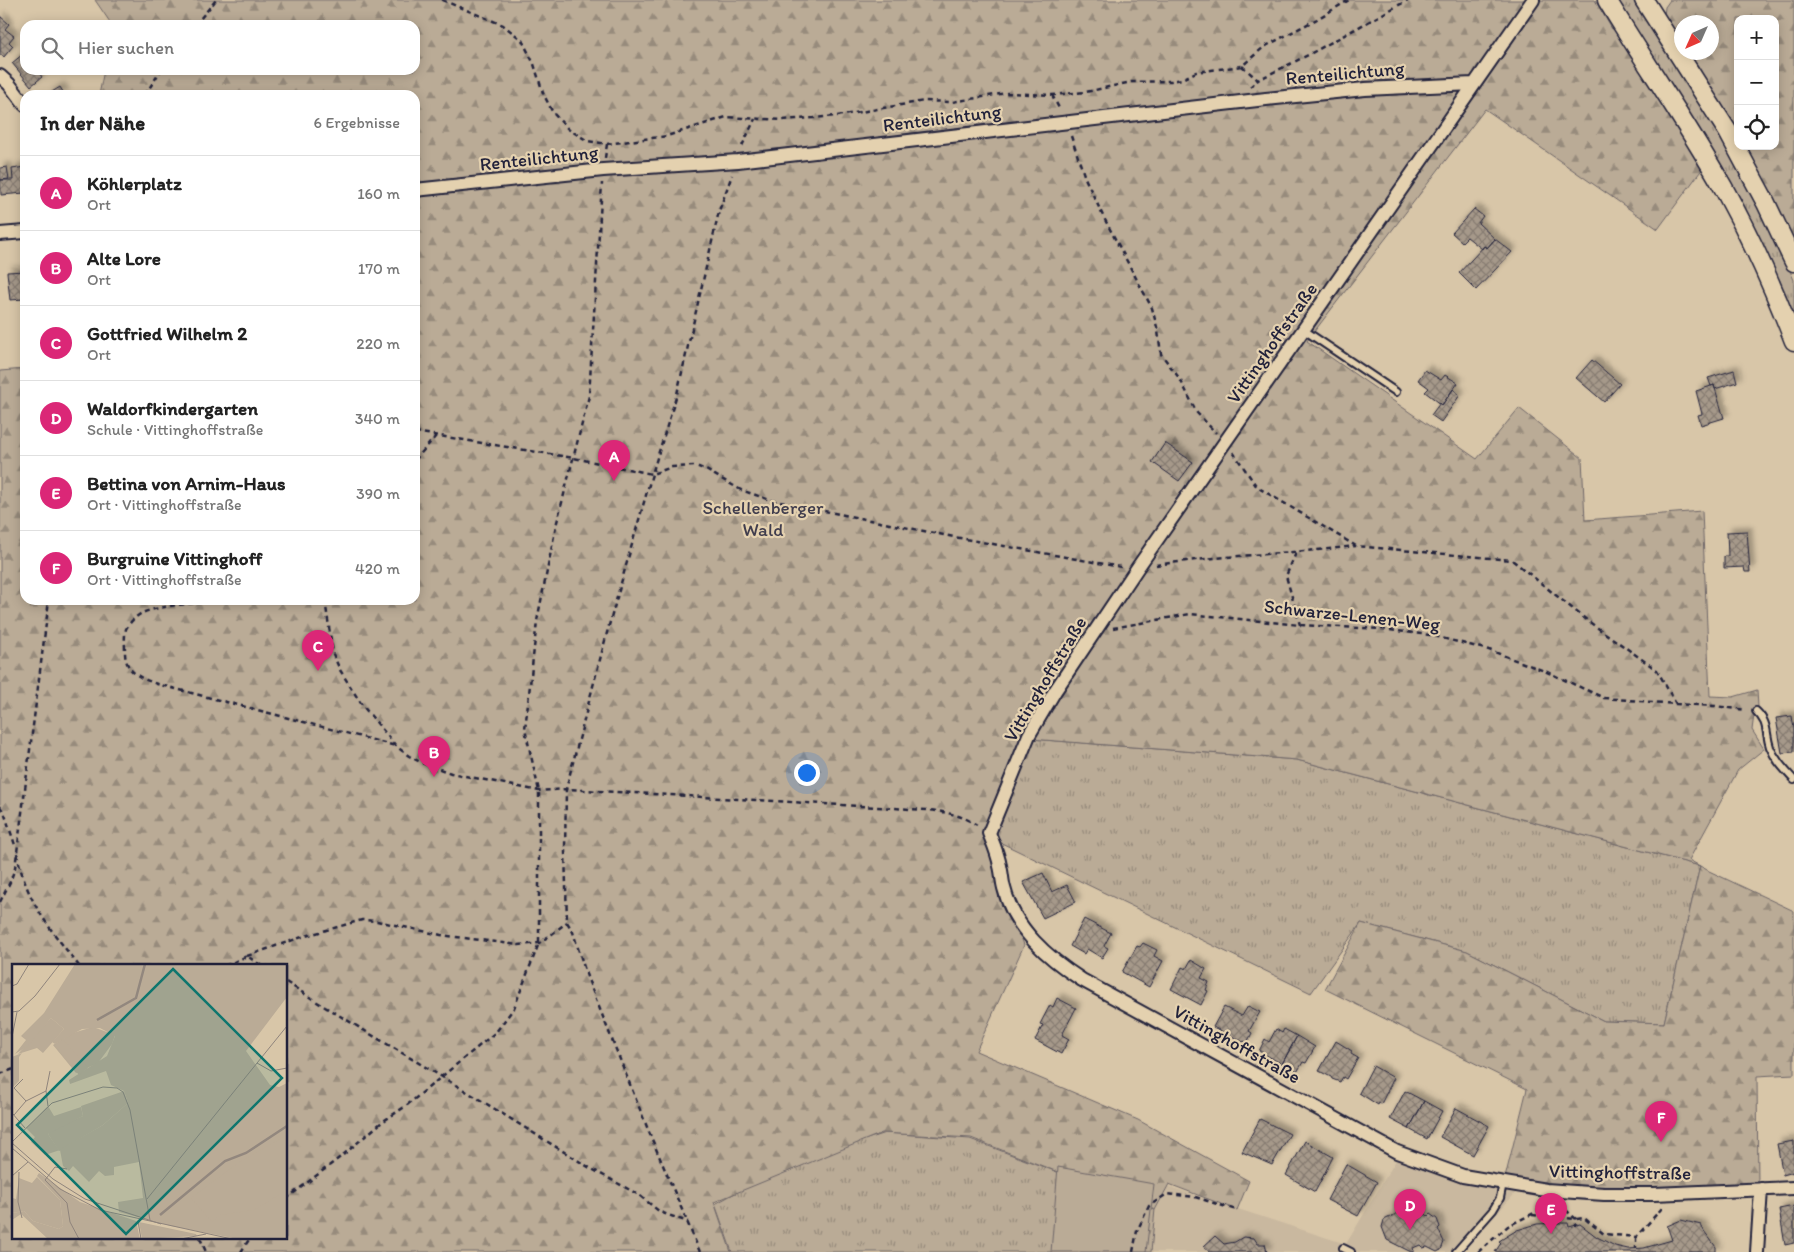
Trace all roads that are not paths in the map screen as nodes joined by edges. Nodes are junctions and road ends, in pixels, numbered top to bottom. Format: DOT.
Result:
graph roads {
  1 [pos="1533,0"];
  2 [pos="1607,0"];
  3 [pos="1648,1"];
  4 [pos="0,76"];
  5 [pos="1473,84"];
  6 [pos="20,98"];
  7 [pos="420,189"];
  8 [pos="20,232"];
  9 [pos="0,234"];
  10 [pos="1794,262"];
  11 [pos="1304,330"];
  12 [pos="1794,341"];
  13 [pos="1396,392"];
  14 [pos="1756,711"];
  15 [pos="1794,780"];
  16 [pos="1503,1183"];
  17 [pos="1794,1188"];
  18 [pos="1761,1189"];
  19 [pos="1343,1248"];
  20 [pos="1351,1252"];
  21 [pos="1456,1252"];
  22 [pos="1757,1252"];
  1 -- 5 [label="street, Vittinghoffstraße"];
  2 -- 12 [label="main road"];
  3 -- 10 [label="main road"];
  4 -- 6 [label="street"];
  5 -- 7 [label="street, Renteilichtung"];
  5 -- 11 [label="street, Vittinghoffstraße"];
  8 -- 9 [label="street"];
  11 -- 13 [label="lane"];
  11 -- 16 [label="street, Vittinghoffstraße"];
  14 -- 15 [label="lane"];
  16 -- 18 [label="street, Vittinghoffstraße"];
  16 -- 21 [label="lane"];
  17 -- 18 [label="street, Vittinghoffstraße"];
  18 -- 22 [label="street"];
  19 -- 20 [label="lane"];
}
